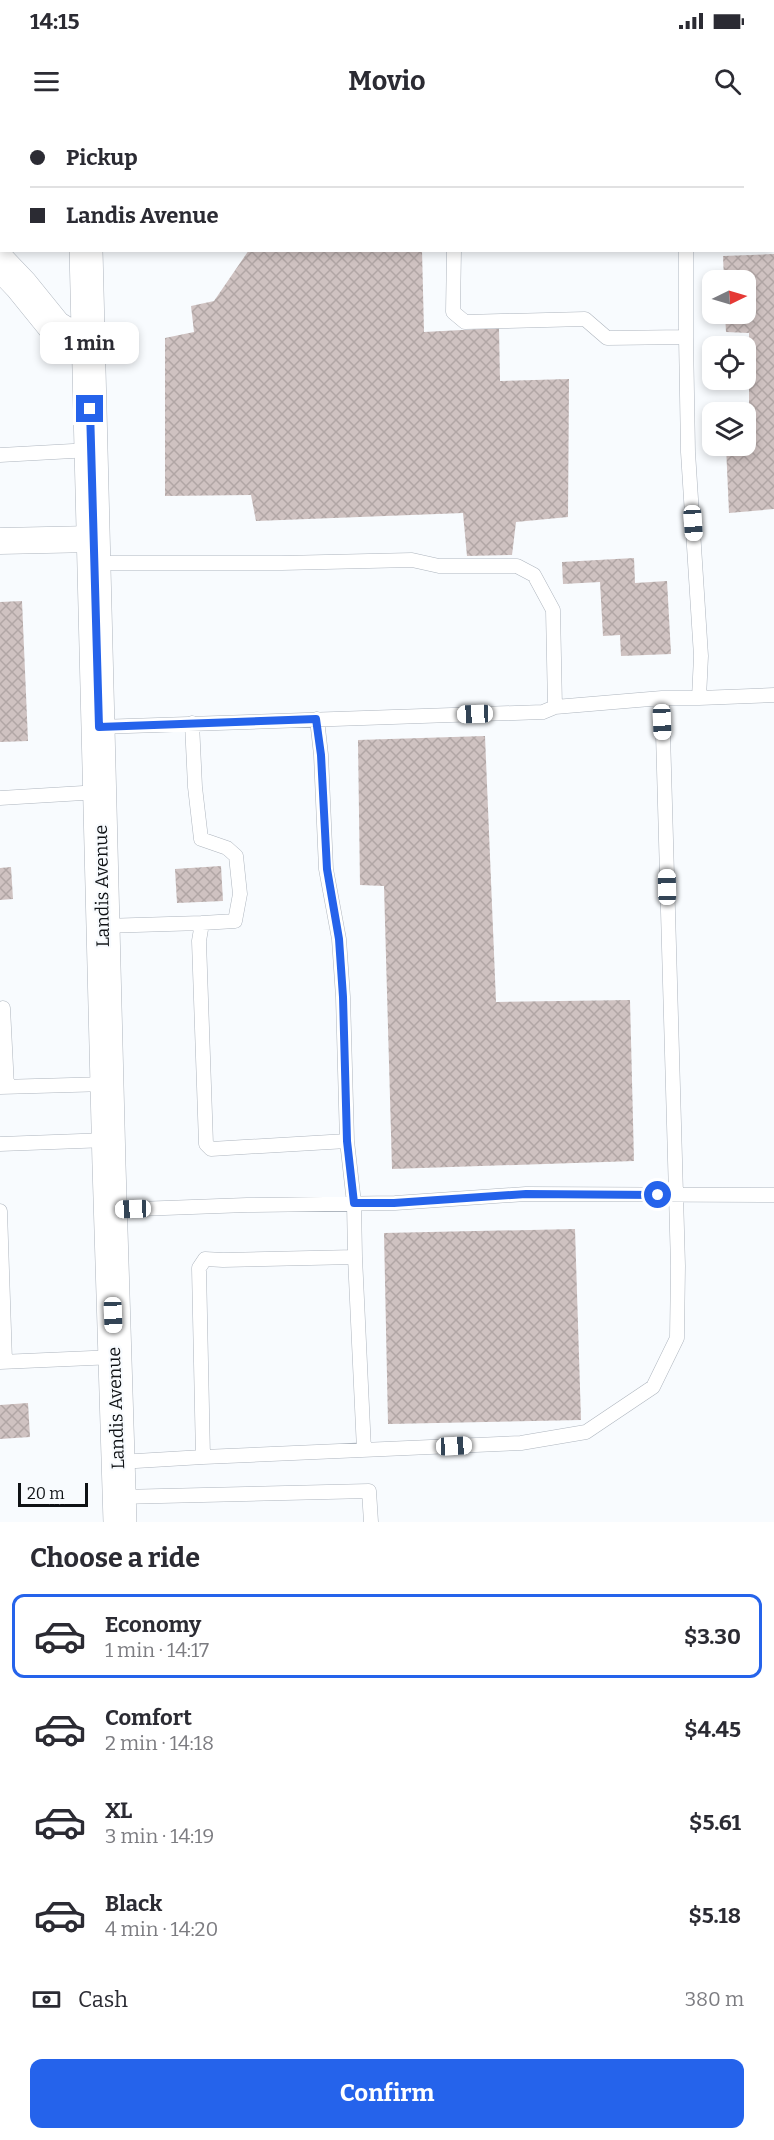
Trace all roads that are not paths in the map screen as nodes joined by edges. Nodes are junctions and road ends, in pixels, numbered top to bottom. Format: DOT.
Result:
graph roads {
  1 [pos="86,252"];
  2 [pos="453,252"];
  3 [pos="686,252"];
  4 [pos="0,263"];
  5 [pos="686,337"];
  6 [pos="87,347"];
  7 [pos="91,450"];
  8 [pos="0,455"];
  9 [pos="0,541"];
  10 [pos="93,551"];
  11 [pos="774,695"];
  12 [pos="662,698"];
  13 [pos="699,698"];
  14 [pos="555,707"];
  15 [pos="316,719"];
  16 [pos="192,723"];
  17 [pos="99,727"];
  18 [pos="100,792"];
  19 [pos="0,798"];
  20 [pos="202,923"];
  21 [pos="103,926"];
  22 [pos="3,1008"];
  23 [pos="107,1084"];
  24 [pos="3,1087"];
  25 [pos="108,1140"];
  26 [pos="347,1141"];
  27 [pos="0,1144"];
  28 [pos="774,1194"];
  29 [pos="676,1195"];
  30 [pos="354,1203"];
  31 [pos="110,1210"];
  32 [pos="0,1211"];
  33 [pos="355,1257"];
  34 [pos="115,1357"];
  35 [pos="3,1361"];
  36 [pos="364,1450"];
  37 [pos="203,1457"];
  38 [pos="118,1462"];
  39 [pos="119,1510"];
  40 [pos="371,1522"];
  1 -- 6 [label="main road, Landis Avenue"];
  2 -- 5 [label="lane"];
  3 -- 5 [label="lane"];
  4 -- 6 [label="main road"];
  5 -- 13 [label="lane"];
  6 -- 7 [label="main road, Landis Avenue"];
  7 -- 8 [label="lane"];
  7 -- 10 [label="main road, Landis Avenue"];
  9 -- 10 [label="street"];
  10 -- 14 [label="lane"];
  10 -- 17 [label="main road, Landis Avenue"];
  11 -- 13 [label="lane"];
  12 -- 13 [label="lane"];
  12 -- 14 [label="lane"];
  12 -- 29 [label="lane"];
  14 -- 15 [label="lane"];
  15 -- 16 [label="lane"];
  15 -- 26 [label="lane"];
  16 -- 17 [label="lane"];
  16 -- 20 [label="lane"];
  17 -- 18 [label="main road, Landis Avenue"];
  18 -- 19 [label="lane"];
  18 -- 21 [label="main road, Landis Avenue"];
  20 -- 21 [label="lane"];
  20 -- 26 [label="lane"];
  21 -- 23 [label="main road, Landis Avenue"];
  22 -- 24 [label="lane"];
  23 -- 24 [label="lane"];
  23 -- 25 [label="main road, Landis Avenue"];
  25 -- 27 [label="lane"];
  25 -- 31 [label="main road, Landis Avenue"];
  26 -- 30 [label="lane"];
  28 -- 29 [label="lane"];
  29 -- 30 [label="lane"];
  29 -- 36 [label="lane"];
  30 -- 31 [label="lane"];
  30 -- 33 [label="lane"];
  31 -- 34 [label="main road, Landis Avenue"];
  32 -- 35 [label="lane"];
  33 -- 36 [label="lane"];
  33 -- 37 [label="lane"];
  34 -- 35 [label="lane"];
  34 -- 38 [label="main road, Landis Avenue"];
  36 -- 37 [label="lane"];
  37 -- 38 [label="lane"];
  38 -- 39 [label="main road, Landis Avenue"];
  39 -- 40 [label="lane"];
}
